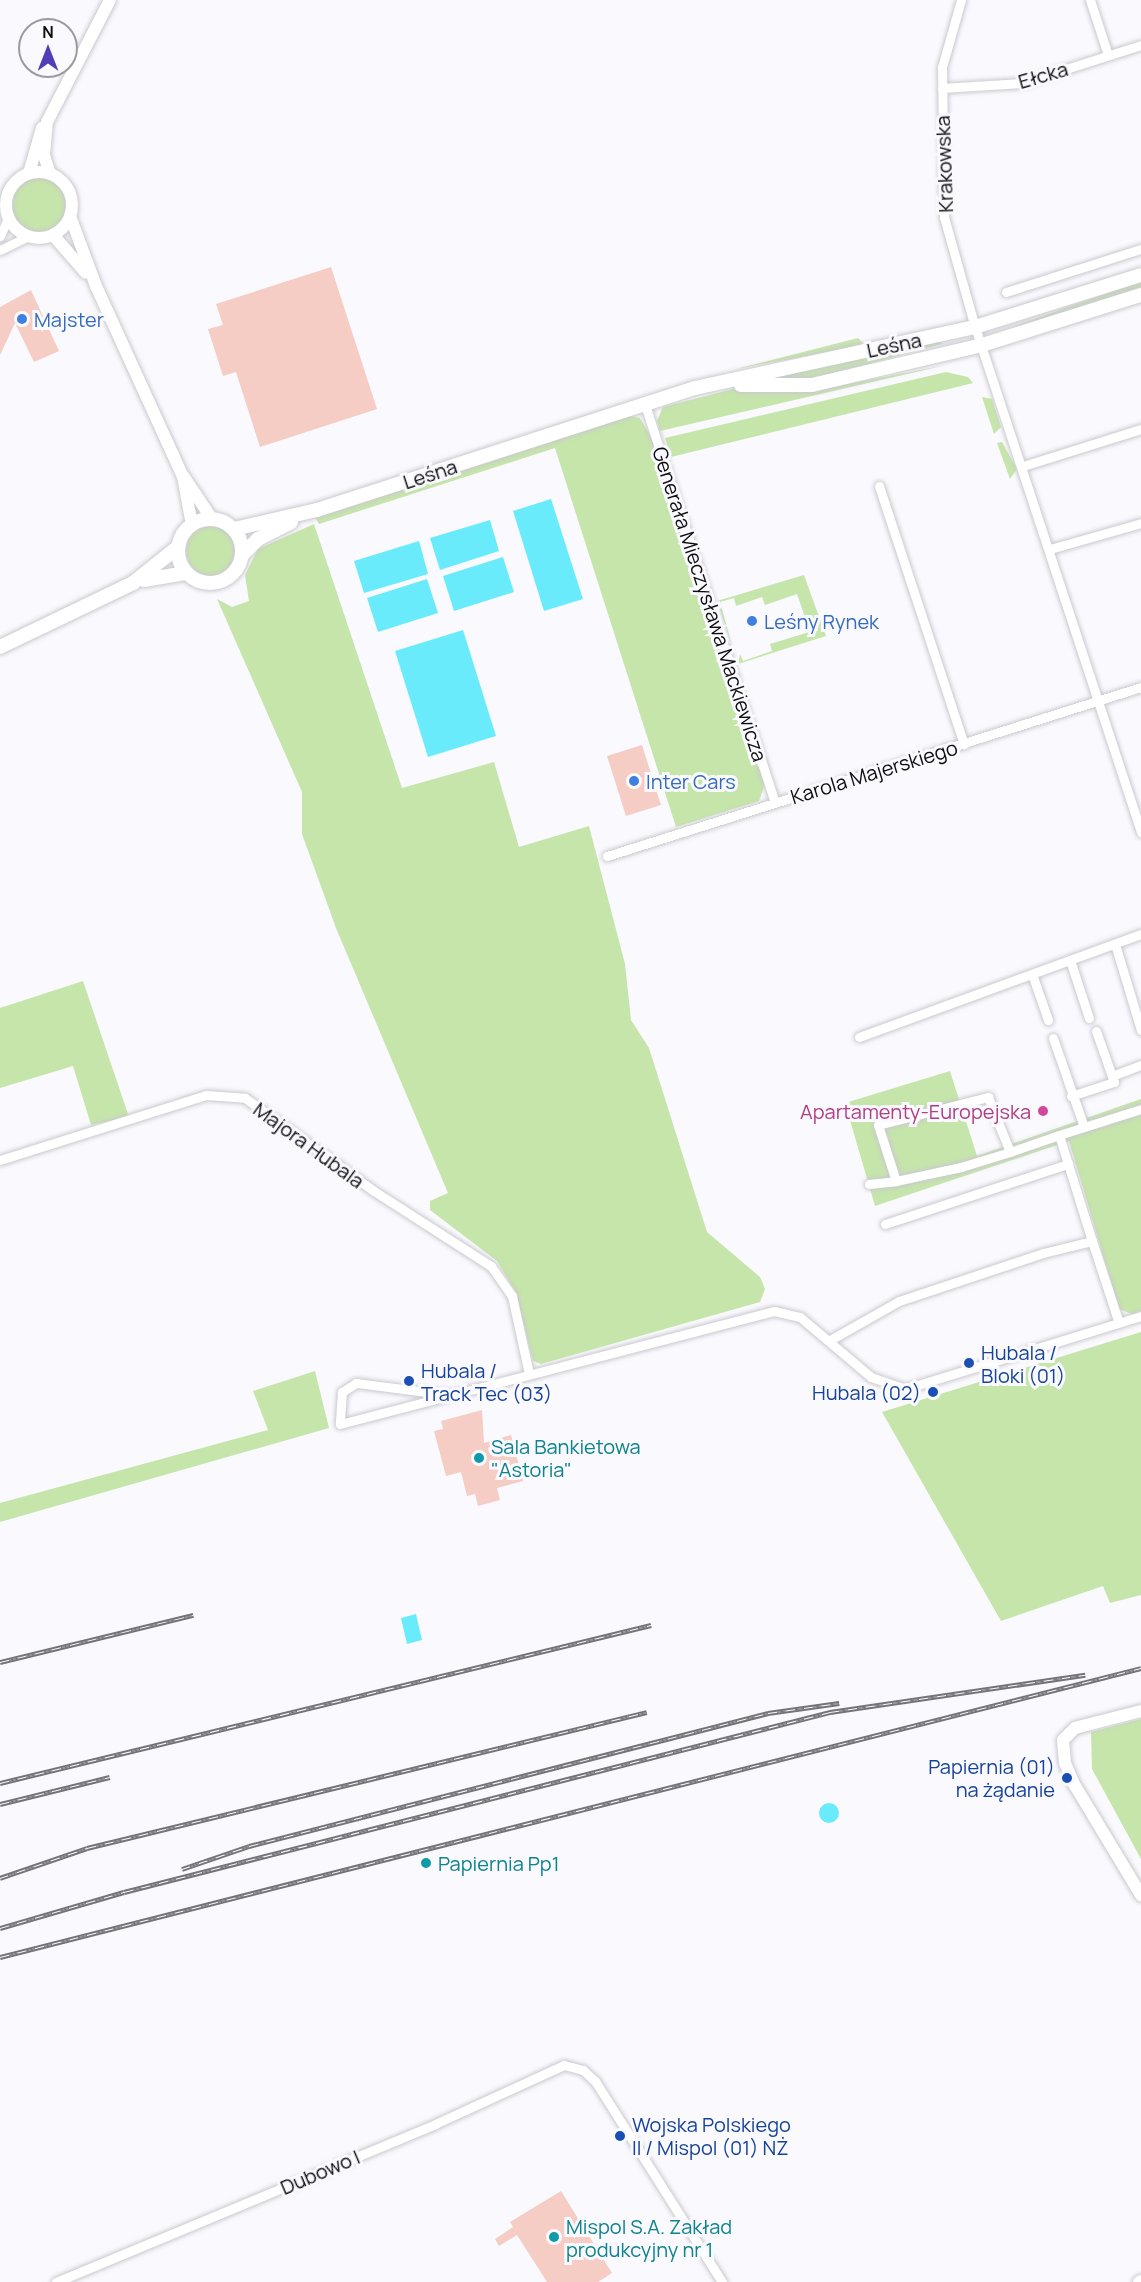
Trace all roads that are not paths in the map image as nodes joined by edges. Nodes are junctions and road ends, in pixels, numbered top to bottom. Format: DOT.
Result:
graph roads {
  1 [pos="111,0"];
  2 [pos="961,0"];
  3 [pos="1090,0"];
  4 [pos="1141,45"];
  5 [pos="1108,55"];
  6 [pos="942,88"];
  7 [pos="47,122"];
  8 [pos="29,173"];
  9 [pos="50,174"];
  10 [pos="9,216"];
  11 [pos="70,216"];
  12 [pos="53,235"];
  13 [pos="0,236"];
  14 [pos="29,236"];
  15 [pos="1141,249"];
  16 [pos="0,250"];
  17 [pos="1141,275"];
  18 [pos="96,286"];
  19 [pos="1006,292"];
  20 [pos="1141,295"];
  21 [pos="975,327"];
  22 [pos="982,345"];
  23 [pos="645,405"];
  24 [pos="1141,429"];
  25 [pos="1023,466"];
  26 [pos="183,477"];
  27 [pos="879,486"];
  28 [pos="317,510"];
  29 [pos="212,519"];
  30 [pos="1141,523"];
  31 [pos="192,525"];
  32 [pos="234,529"];
  33 [pos="178,547"];
  34 [pos="1050,549"];
  35 [pos="242,555"];
  36 [pos="186,573"];
  37 [pos="133,583"];
  38 [pos="0,646"];
  39 [pos="1141,687"];
  40 [pos="1098,702"];
  41 [pos="964,744"];
  42 [pos="775,802"];
  43 [pos="1141,832"];
  44 [pos="607,856"];
  45 [pos="1141,934"];
  46 [pos="1115,944"];
  47 [pos="1070,960"];
  48 [pos="1032,974"];
  49 [pos="1089,1018"];
  50 [pos="1048,1020"];
  51 [pos="1141,1030"];
  52 [pos="1096,1031"];
  53 [pos="859,1037"];
  54 [pos="1053,1038"];
  55 [pos="1141,1065"];
  56 [pos="1112,1076"];
  57 [pos="1071,1096"];
  58 [pos="1141,1109"];
  59 [pos="1084,1127"];
  60 [pos="1059,1135"];
  61 [pos="1010,1152"];
  62 [pos="0,1160"];
  63 [pos="1068,1164"];
  64 [pos="896,1181"];
  65 [pos="869,1184"];
  66 [pos="885,1224"];
  67 [pos="1092,1241"];
  68 [pos="1141,1316"];
  69 [pos="1119,1323"];
  70 [pos="830,1340"];
  71 [pos="529,1374"];
  72 [pos="449,1395"];
  73 [pos="1141,1711"];
  74 [pos="1141,1895"];
  75 [pos="56,2282"];
  76 [pos="722,2282"];
  1 -- 7 [label="street"];
  2 -- 6 [label="street, Krakowska"];
  3 -- 5 [label="street"];
  4 -- 5 [label="street, Ełcka"];
  5 -- 6 [label="street, Ełcka"];
  6 -- 21 [label="street, Krakowska"];
  7 -- 8 [label="street"];
  7 -- 9 [label="street"];
  8 -- 9 [label="street"];
  8 -- 10 [label="street"];
  9 -- 11 [label="street"];
  10 -- 13 [label="street"];
  10 -- 14 [label="street"];
  11 -- 12 [label="street"];
  11 -- 18 [label="street"];
  12 -- 14 [label="street"];
  12 -- 18 [label="street"];
  14 -- 16 [label="street"];
  15 -- 19 [label="street"];
  17 -- 21 [label="main road, Leśna"];
  18 -- 26 [label="street"];
  20 -- 22 [label="main road, Leśna"];
  21 -- 22 [label="street, Krakowska"];
  21 -- 23 [label="main road, Leśna"];
  22 -- 23 [label="main road, Leśna"];
  22 -- 25 [label="street, Krakowska"];
  23 -- 28 [label="main road, Leśna"];
  23 -- 42 [label="street, Generała Mieczysława Mackiewicza"];
  24 -- 25 [label="street"];
  25 -- 34 [label="street, Krakowska"];
  26 -- 29 [label="street"];
  26 -- 31 [label="street"];
  27 -- 41 [label="street"];
  28 -- 32 [label="main road, Leśna"];
  28 -- 35 [label="main road, Leśna"];
  29 -- 31 [label="main road"];
  29 -- 32 [label="main road"];
  30 -- 34 [label="street"];
  31 -- 33 [label="main road"];
  32 -- 35 [label="main road"];
  33 -- 36 [label="main road"];
  33 -- 37 [label="main road"];
  34 -- 40 [label="street, Krakowska"];
  35 -- 36 [label="main road"];
  36 -- 37 [label="main road"];
  37 -- 38 [label="main road"];
  39 -- 40 [label="street, Karola Majerskiego"];
  40 -- 41 [label="street, Karola Majerskiego"];
  40 -- 43 [label="street, Krakowska"];
  41 -- 42 [label="street, Karola Majerskiego"];
  42 -- 44 [label="street, Karola Majerskiego"];
  45 -- 46 [label="street"];
  46 -- 47 [label="street"];
  46 -- 51 [label="street"];
  47 -- 48 [label="street"];
  47 -- 49 [label="street"];
  48 -- 50 [label="street"];
  48 -- 53 [label="street"];
  52 -- 56 [label="street"];
  54 -- 57 [label="street"];
  55 -- 56 [label="street"];
  56 -- 57 [label="street"];
  57 -- 59 [label="street"];
  58 -- 59 [label="street"];
  59 -- 60 [label="street"];
  60 -- 61 [label="street"];
  60 -- 63 [label="street"];
  61 -- 64 [label="street"];
  61 -- 64 [label="street"];
  62 -- 71 [label="street, Majora Hubala"];
  63 -- 66 [label="street"];
  63 -- 67 [label="street"];
  64 -- 65 [label="street"];
  67 -- 69 [label="street"];
  67 -- 70 [label="street"];
  68 -- 69 [label="street"];
  69 -- 70 [label="street"];
  70 -- 71 [label="street"];
  71 -- 72 [label="street"];
  72 -- 72 [label="street"];
  73 -- 74 [label="street"];
  75 -- 76 [label="street, Dubowo I"];
}
